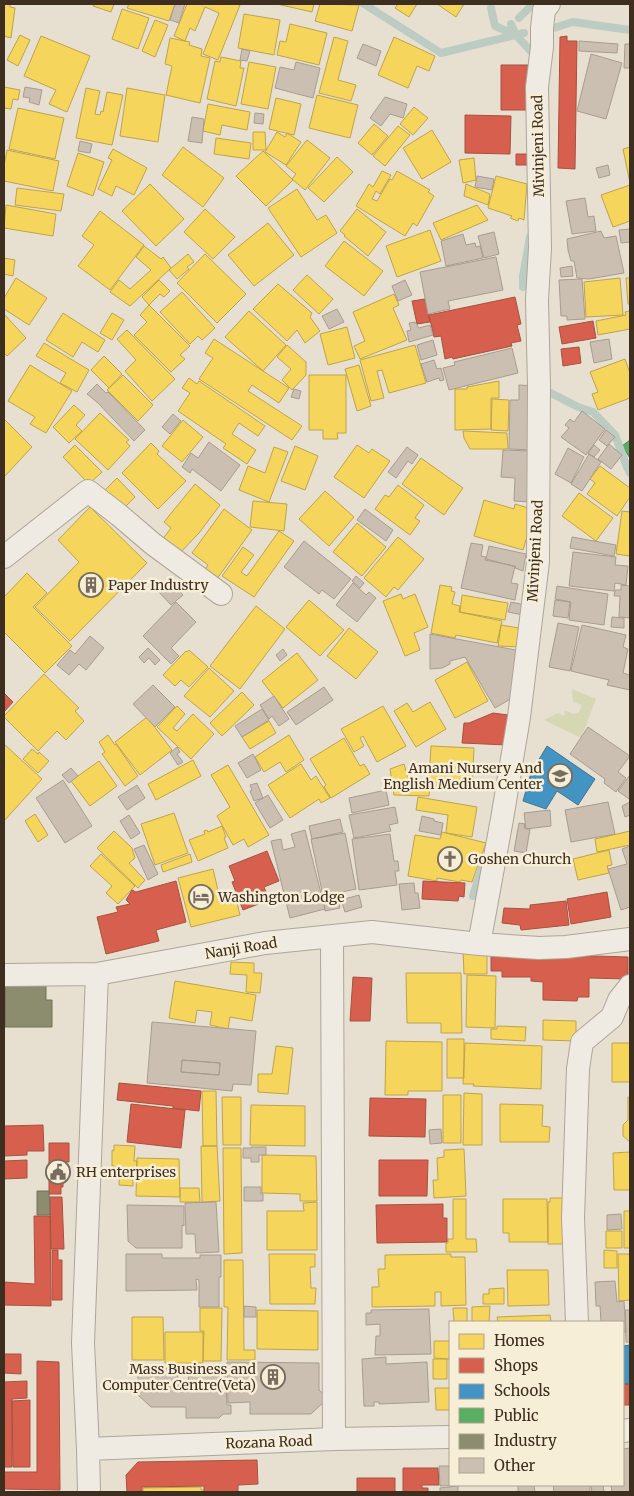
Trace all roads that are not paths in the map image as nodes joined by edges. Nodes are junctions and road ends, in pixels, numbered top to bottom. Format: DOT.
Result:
graph roads {
  1 [pos="549,4"];
  2 [pos="4,557"];
  3 [pos="221,594"];
  4 [pos="332,936"];
  5 [pos="630,939"];
  6 [pos="479,944"];
  7 [pos="630,945"];
  8 [pos="97,974"];
  9 [pos="4,975"];
  10 [pos="630,986"];
  11 [pos="577,1321"];
  12 [pos="449,1437"];
  13 [pos="334,1439"];
  14 [pos="88,1449"];
  15 [pos="88,1492"];
  1 -- 6 [label="street, Mivinjeni Road"];
  2 -- 3 [label="street"];
  4 -- 6 [label="street, Nanji Road"];
  4 -- 8 [label="street, Nanji Road"];
  4 -- 13 [label="street"];
  5 -- 6 [label="street"];
  5 -- 7 [label="street"];
  8 -- 9 [label="street, Nanji Road"];
  8 -- 14 [label="street"];
  10 -- 11 [label="street"];
  12 -- 13 [label="street, Rozana Road"];
  13 -- 14 [label="street, Rozana Road"];
  14 -- 15 [label="street"];
}
